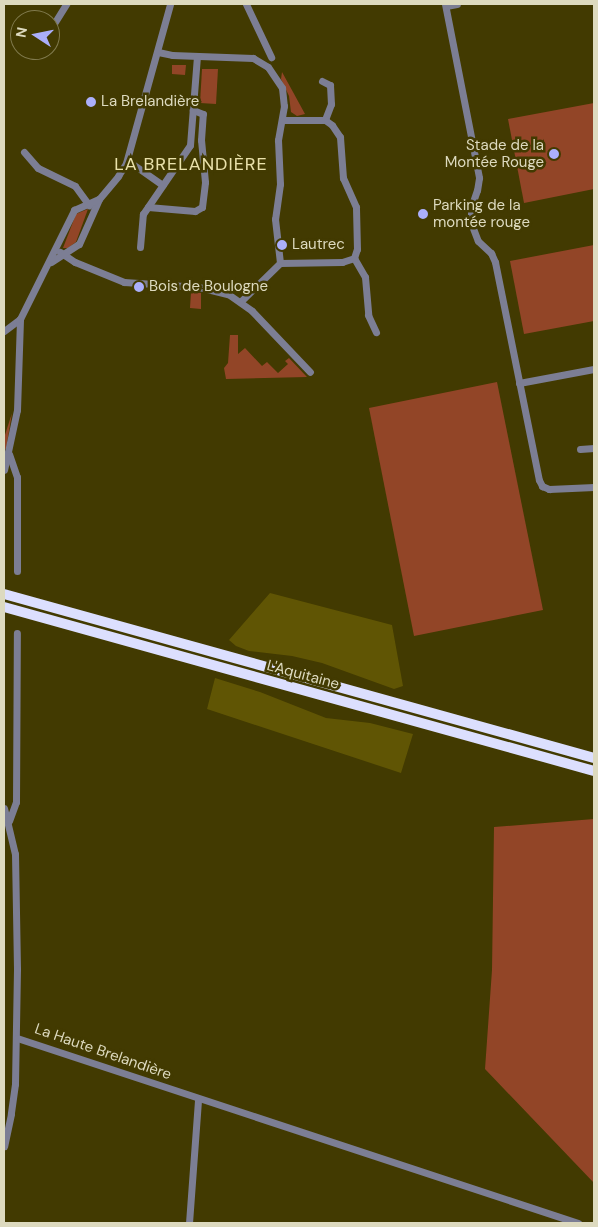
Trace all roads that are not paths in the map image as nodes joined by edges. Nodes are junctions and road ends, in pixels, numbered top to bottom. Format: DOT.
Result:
graph roads {
  1 [pos="170,4"];
  2 [pos="246,4"];
  3 [pos="457,4"];
  4 [pos="445,5"];
  5 [pos="158,52"];
  6 [pos="197,56"];
  7 [pos="271,57"];
  8 [pos="322,81"];
  9 [pos="193,110"];
  10 [pos="282,120"];
  11 [pos="325,120"];
  12 [pos="24,152"];
  13 [pos="134,165"];
  14 [pos="163,186"];
  15 [pos="99,199"];
  16 [pos="88,203"];
  17 [pos="148,207"];
  18 [pos="93,211"];
  19 [pos="140,246"];
  20 [pos="56,248"];
  21 [pos="63,255"];
  22 [pos="354,258"];
  23 [pos="280,263"];
  24 [pos="48,264"];
  25 [pos="241,301"];
  26 [pos="20,319"];
  27 [pos="4,331"];
  28 [pos="376,332"];
  29 [pos="594,369"];
  30 [pos="310,372"];
  31 [pos="519,383"];
  32 [pos="594,448"];
  33 [pos="580,449"];
  34 [pos="9,454"];
  35 [pos="4,470"];
  36 [pos="594,487"];
  37 [pos="17,571"];
  38 [pos="4,594"];
  39 [pos="4,607"];
  40 [pos="16,633"];
  41 [pos="594,758"];
  42 [pos="594,771"];
  43 [pos="4,808"];
  44 [pos="9,821"];
  45 [pos="16,1038"];
  46 [pos="198,1099"];
  47 [pos="4,1146"];
  48 [pos="189,1223"];
  49 [pos="578,1223"];
  1 -- 5 [label="street"];
  2 -- 7 [label="street"];
  3 -- 4 [label="street"];
  4 -- 31 [label="street"];
  5 -- 6 [label="street"];
  5 -- 15 [label="street"];
  6 -- 9 [label="street"];
  6 -- 10 [label="street"];
  8 -- 11 [label="street"];
  9 -- 14 [label="street"];
  9 -- 17 [label="street"];
  10 -- 11 [label="street"];
  10 -- 23 [label="street"];
  11 -- 22 [label="street"];
  12 -- 16 [label="street"];
  13 -- 14 [label="street"];
  14 -- 17 [label="street"];
  15 -- 16 [label="street"];
  15 -- 18 [label="street"];
  16 -- 18 [label="street"];
  16 -- 20 [label="street"];
  17 -- 19 [label="street"];
  18 -- 21 [label="street"];
  20 -- 21 [label="street"];
  20 -- 24 [label="street"];
  21 -- 24 [label="street"];
  21 -- 25 [label="street"];
  22 -- 23 [label="street"];
  22 -- 28 [label="street"];
  23 -- 25 [label="street"];
  24 -- 26 [label="street"];
  25 -- 30 [label="street"];
  26 -- 27 [label="street"];
  26 -- 34 [label="street"];
  29 -- 31 [label="street"];
  31 -- 36 [label="street"];
  32 -- 33 [label="street"];
  34 -- 35 [label="street"];
  34 -- 37 [label="street"];
  38 -- 41 [label="highway, L'Aquitaine"];
  39 -- 42 [label="highway, L'Aquitaine"];
  40 -- 44 [label="street"];
  43 -- 44 [label="street"];
  44 -- 45 [label="street"];
  45 -- 46 [label="street, La Haute Brelandière"];
  45 -- 47 [label="street, La Haute Brelandière"];
  46 -- 48 [label="street"];
  46 -- 49 [label="street, La Haute Brelandière"];
}
